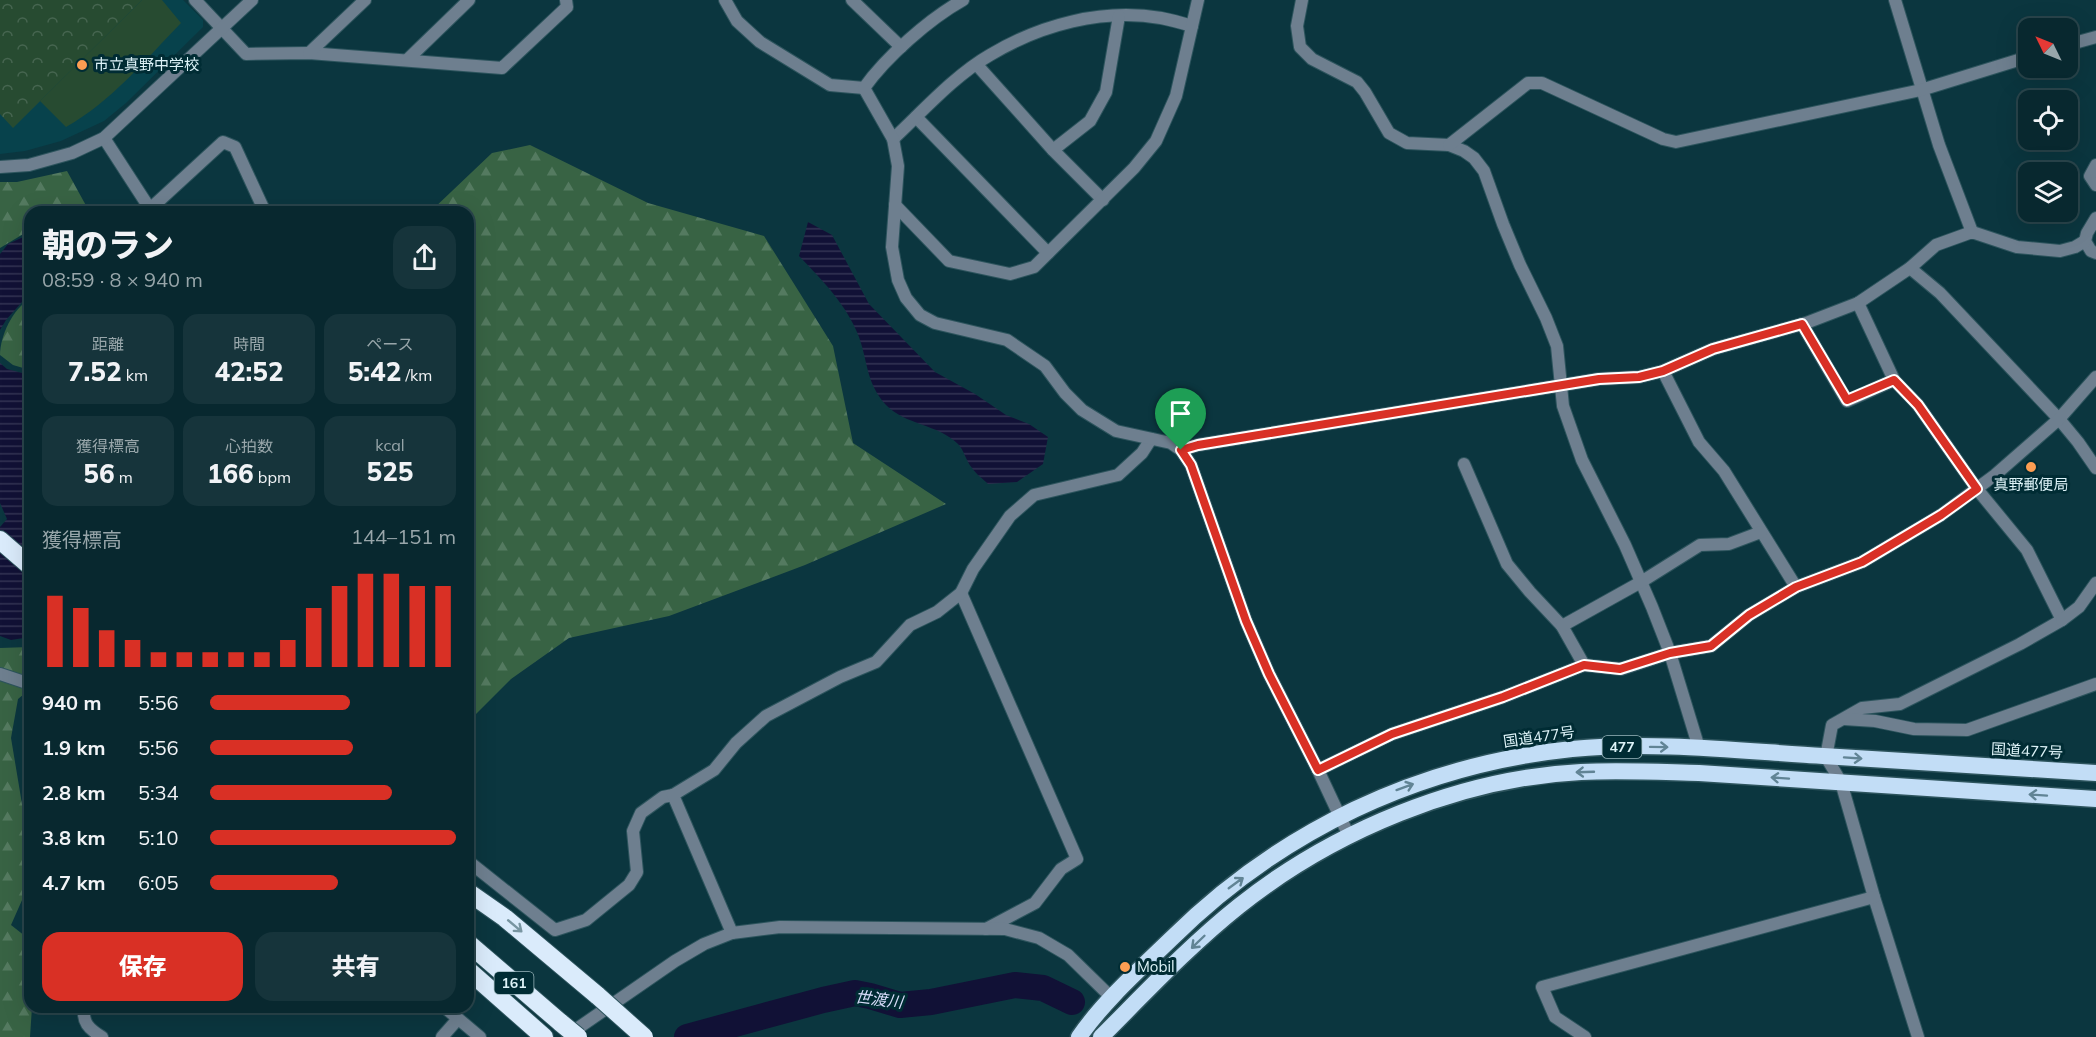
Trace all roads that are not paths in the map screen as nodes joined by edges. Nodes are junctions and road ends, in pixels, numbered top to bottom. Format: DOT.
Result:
graph roads {
  1 [pos="195,0"];
  2 [pos="252,0"];
  3 [pos="365,0"];
  4 [pos="469,0"];
  5 [pos="566,0"];
  6 [pos="725,0"];
  7 [pos="852,0"];
  8 [pos="963,0"];
  9 [pos="1198,0"];
  10 [pos="1302,0"];
  11 [pos="1895,0"];
  12 [pos="1119,16"];
  13 [pos="1192,26"];
  14 [pos="222,28"];
  15 [pos="2096,36"];
  16 [pos="2078,42"];
  17 [pos="901,47"];
  18 [pos="309,53"];
  19 [pos="407,60"];
  20 [pos="2018,60"];
  21 [pos="977,64"];
  22 [pos="864,88"];
  23 [pos="1921,90"];
  24 [pos="916,117"];
  25 [pos="104,138"];
  26 [pos="893,139"];
  27 [pos="1449,145"];
  28 [pos="1053,150"];
  29 [pos="2096,165"];
  30 [pos="0,167"];
  31 [pos="2096,185"];
  32 [pos="1103,200"];
  33 [pos="895,205"];
  34 [pos="148,206"];
  35 [pos="155,206"];
  36 [pos="262,206"];
  37 [pos="2096,218"];
  38 [pos="1972,232"];
  39 [pos="2085,241"];
  40 [pos="1048,253"];
  41 [pos="2096,253"];
  42 [pos="1910,268"];
  43 [pos="1858,303"];
  44 [pos="1802,324"];
  45 [pos="1663,371"];
  46 [pos="2096,377"];
  47 [pos="1894,380"];
  48 [pos="1561,386"];
  49 [pos="2059,419"];
  50 [pos="1151,439"];
  51 [pos="1181,450"];
  52 [pos="1464,464"];
  53 [pos="2096,468"];
  54 [pos="1977,489"];
  55 [pos="1761,532"];
  56 [pos="0,540"];
  57 [pos="24,561"];
  58 [pos="1641,582"];
  59 [pos="2096,583"];
  60 [pos="1796,587"];
  61 [pos="961,593"];
  62 [pos="2062,620"];
  63 [pos="1562,626"];
  64 [pos="1670,653"];
  65 [pos="1584,665"];
  66 [pos="0,675"];
  67 [pos="24,682"];
  68 [pos="2096,684"];
  69 [pos="1844,719"];
  70 [pos="1699,748"];
  71 [pos="1826,757"];
  72 [pos="1318,770"];
  73 [pos="2096,773"];
  74 [pos="1841,782"];
  75 [pos="674,795"];
  76 [pos="2096,799"];
  77 [pos="1339,816"];
  78 [pos="1349,836"];
  79 [pos="474,866"];
  80 [pos="474,896"];
  81 [pos="1874,897"];
  82 [pos="986,929"];
  83 [pos="732,933"];
  84 [pos="474,948"];
  85 [pos="474,975"];
  86 [pos="1112,999"];
  87 [pos="84,1013"];
  88 [pos="450,1013"];
  89 [pos="457,1020"];
  90 [pos="563,1030"];
  91 [pos="1082,1035"];
  92 [pos="543,1036"];
  93 [pos="102,1037"];
  94 [pos="442,1037"];
  95 [pos="480,1037"];
  96 [pos="578,1037"];
  97 [pos="644,1037"];
  98 [pos="1101,1037"];
  99 [pos="1585,1037"];
  100 [pos="1918,1037"];
  1 -- 14 [label="street"];
  2 -- 14 [label="street"];
  3 -- 18 [label="street"];
  4 -- 19 [label="street"];
  5 -- 19 [label="street"];
  6 -- 22 [label="street"];
  7 -- 17 [label="street"];
  8 -- 17 [label="street"];
  9 -- 13 [label="street"];
  10 -- 27 [label="street"];
  11 -- 23 [label="street"];
  12 -- 13 [label="street"];
  12 -- 21 [label="street"];
  12 -- 28 [label="street"];
  13 -- 32 [label="street"];
  14 -- 18 [label="street"];
  14 -- 25 [label="street"];
  15 -- 16 [label="street"];
  17 -- 22 [label="street"];
  18 -- 19 [label="street"];
  20 -- 23 [label="street"];
  21 -- 24 [label="street"];
  21 -- 28 [label="street"];
  22 -- 26 [label="street"];
  23 -- 27 [label="street"];
  23 -- 38 [label="street"];
  24 -- 26 [label="street"];
  24 -- 40 [label="street"];
  25 -- 30 [label="street"];
  25 -- 34 [label="street"];
  26 -- 33 [label="street"];
  27 -- 48 [label="street"];
  28 -- 32 [label="street"];
  29 -- 31 [label="street"];
  32 -- 40 [label="street"];
  33 -- 40 [label="street"];
  33 -- 50 [label="street"];
  35 -- 36 [label="street"];
  37 -- 39 [label="street"];
  38 -- 39 [label="street"];
  38 -- 42 [label="street"];
  39 -- 41 [label="street"];
  42 -- 43 [label="street"];
  42 -- 49 [label="street"];
  43 -- 44 [label="street"];
  43 -- 47 [label="street"];
  44 -- 45 [label="street"];
  44 -- 47 [label="street"];
  45 -- 48 [label="street"];
  45 -- 55 [label="street"];
  46 -- 49 [label="street"];
  47 -- 54 [label="street"];
  48 -- 51 [label="street"];
  48 -- 58 [label="street"];
  49 -- 53 [label="street"];
  49 -- 54 [label="street"];
  50 -- 51 [label="street"];
  50 -- 61 [label="street"];
  51 -- 72 [label="street"];
  52 -- 63 [label="street"];
  54 -- 60 [label="street"];
  54 -- 62 [label="street"];
  55 -- 58 [label="street"];
  55 -- 60 [label="street"];
  56 -- 57 [label="highway"];
  58 -- 63 [label="street"];
  58 -- 64 [label="street"];
  59 -- 62 [label="street"];
  60 -- 64 [label="street"];
  61 -- 75 [label="street"];
  61 -- 82 [label="street"];
  62 -- 69 [label="street"];
  63 -- 65 [label="street"];
  64 -- 65 [label="street"];
  64 -- 70 [label="street"];
  65 -- 72 [label="street"];
  66 -- 67 [label="street"];
  68 -- 69 [label="street"];
  69 -- 71 [label="street"];
  70 -- 71 [label="highway, 国道477号 / 477"];
  77 -- 70 [label="highway, 国道477号 / 477, one-way"];
  71 -- 73 [label="highway, 国道477号 / 477, one-way"];
  71 -- 74 [label="street"];
  72 -- 77 [label="street"];
  76 -- 74 [label="highway, 477, one-way"];
  74 -- 78 [label="highway, 477, one-way"];
  74 -- 81 [label="street"];
  75 -- 79 [label="street"];
  75 -- 83 [label="street"];
  77 -- 78 [label="street"];
  86 -- 77 [label="highway, 国道477号 / 477, one-way"];
  78 -- 98 [label="highway, 477, one-way"];
  80 -- 97 [label="highway, one-way, bridge"];
  81 -- 99 [label="street"];
  81 -- 100 [label="street"];
  82 -- 83 [label="street"];
  82 -- 86 [label="street"];
  83 -- 90 [label="street"];
  84 -- 90 [label="highway, 161"];
  85 -- 92 [label="highway"];
  86 -- 91 [label="highway, 国道477号 / 477"];
  87 -- 93 [label="street"];
  88 -- 89 [label="street"];
  89 -- 94 [label="street"];
  89 -- 95 [label="street"];
  90 -- 96 [label="highway, 161, bridge"];
}
